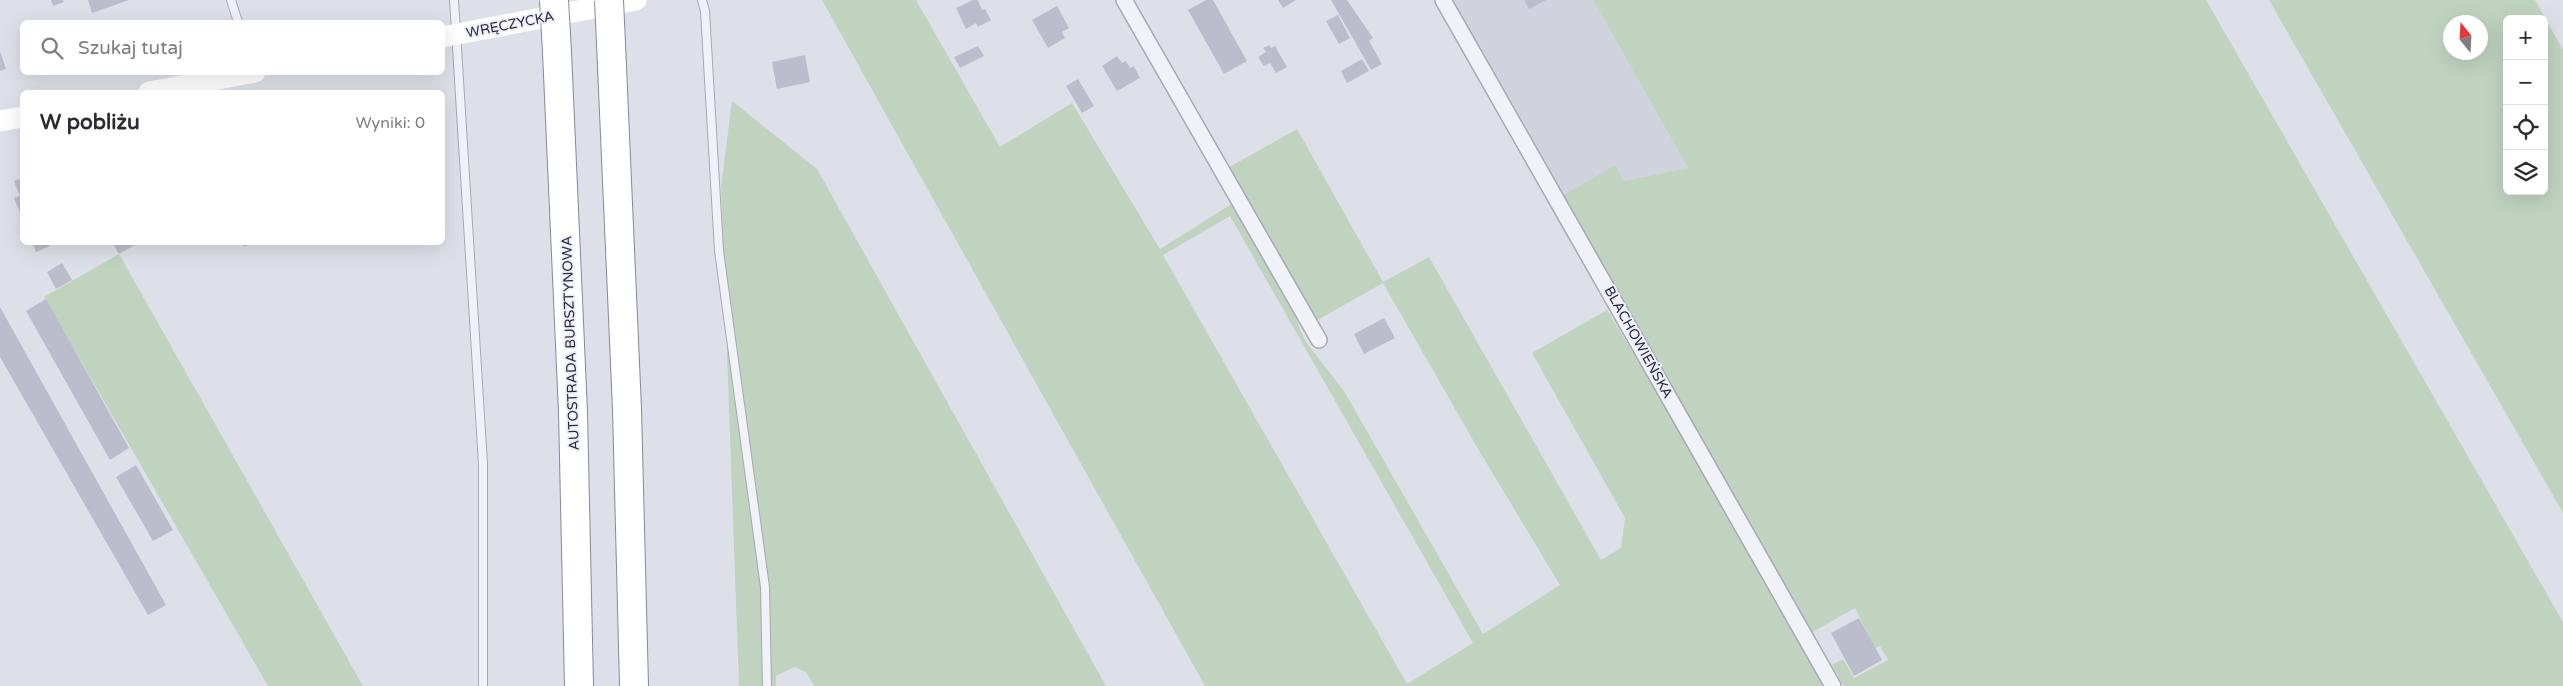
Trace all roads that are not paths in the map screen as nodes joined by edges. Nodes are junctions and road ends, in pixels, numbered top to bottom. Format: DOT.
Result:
graph roads {
  1 [pos="231,0"];
  2 [pos="454,0"];
  3 [pos="554,0"];
  4 [pos="609,0"];
  5 [pos="636,0"];
  6 [pos="702,0"];
  7 [pos="1124,0"];
  8 [pos="1443,0"];
  9 [pos="237,20"];
  10 [pos="450,36"];
  11 [pos="239,75"];
  12 [pos="160,90"];
  13 [pos="20,117"];
  14 [pos="0,121"];
  15 [pos="1319,340"];
  16 [pos="483,686"];
  17 [pos="579,686"];
  18 [pos="634,686"];
  19 [pos="767,686"];
  20 [pos="1833,686"];
  1 -- 9 [label="lane"];
  2 -- 10 [label="lane"];
  3 -- 17 [label="highway, AUTOSTRADA BURSZTYNOWA, bridge"];
  4 -- 18 [label="highway, bridge"];
  5 -- 10 [label="main road, WRĘCZYCKA"];
  6 -- 19 [label="lane"];
  7 -- 15 [label="street"];
  8 -- 20 [label="street, BLACHOWIEŃSKA"];
  10 -- 16 [label="lane"];
  11 -- 12 [label="main road"];
  13 -- 14 [label="main road"];
}
